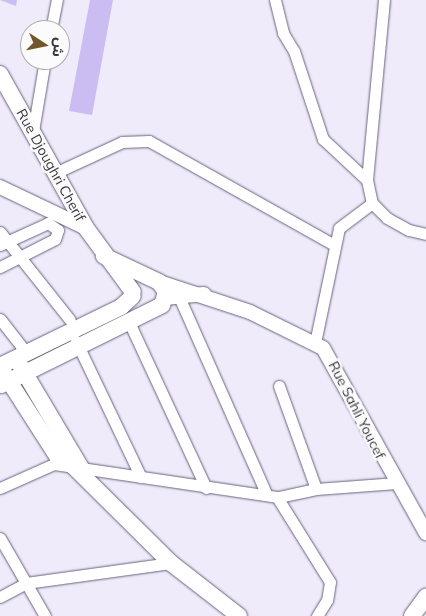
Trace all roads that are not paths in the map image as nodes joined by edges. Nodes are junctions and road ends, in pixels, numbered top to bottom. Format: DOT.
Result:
graph roads {
  1 [pos="57,0"];
  2 [pos="275,0"];
  3 [pos="384,0"];
  4 [pos="52,20"];
  5 [pos="43,70"];
  6 [pos="0,74"];
  7 [pos="33,132"];
  8 [pos="55,173"];
  9 [pos="366,180"];
  10 [pos="0,187"];
  11 [pos="372,203"];
  12 [pos="86,228"];
  13 [pos="426,234"];
  14 [pos="2,239"];
  15 [pos="334,245"];
  16 [pos="20,255"];
  17 [pos="104,256"];
  18 [pos="0,267"];
  19 [pos="154,280"];
  20 [pos="133,294"];
  21 [pos="205,294"];
  22 [pos="173,298"];
  23 [pos="151,311"];
  24 [pos="0,319"];
  25 [pos="129,322"];
  26 [pos="73,333"];
  27 [pos="315,343"];
  28 [pos="20,353"];
  29 [pos="0,366"];
  30 [pos="25,373"];
  31 [pos="4,383"];
  32 [pos="279,386"];
  33 [pos="81,472"];
  34 [pos="140,478"];
  35 [pos="397,483"];
  36 [pos="0,488"];
  37 [pos="206,488"];
  38 [pos="316,490"];
  39 [pos="272,496"];
  40 [pos="426,532"];
  41 [pos="0,538"];
  42 [pos="172,563"];
  43 [pos="26,583"];
  44 [pos="0,597"];
  45 [pos="426,597"];
  46 [pos="45,616"];
  47 [pos="239,616"];
  48 [pos="317,616"];
  49 [pos="412,616"];
  1 -- 4 [label="street"];
  2 -- 9 [label="street"];
  3 -- 9 [label="street"];
  5 -- 7 [label="street"];
  6 -- 7 [label="main road, Rue Djoughri Cherif"];
  7 -- 8 [label="main road, Rue Djoughri Cherif"];
  8 -- 12 [label="main road, Rue Djoughri Cherif"];
  8 -- 15 [label="street"];
  9 -- 11 [label="street"];
  10 -- 12 [label="street"];
  11 -- 13 [label="street"];
  11 -- 15 [label="street"];
  12 -- 17 [label="main road, Rue Djoughri Cherif"];
  14 -- 16 [label="street"];
  14 -- 16 [label="street"];
  15 -- 27 [label="street"];
  16 -- 18 [label="street"];
  16 -- 26 [label="street"];
  17 -- 19 [label="main road"];
  17 -- 20 [label="main road, Rue Djoughri Cherif"];
  19 -- 20 [label="main road"];
  19 -- 21 [label="street, Rue Sahli Youcef"];
  19 -- 22 [label="main road"];
  20 -- 23 [label="main road, Rue Djoughri Cherif"];
  20 -- 26 [label="main road"];
  21 -- 22 [label="street"];
  21 -- 27 [label="street, Rue Sahli Youcef"];
  22 -- 23 [label="main road"];
  22 -- 39 [label="street"];
  23 -- 25 [label="main road"];
  24 -- 28 [label="street"];
  25 -- 26 [label="main road"];
  25 -- 37 [label="street"];
  26 -- 28 [label="main road"];
  26 -- 30 [label="main road"];
  26 -- 34 [label="street"];
  27 -- 35 [label="street, Rue Sahli Youcef"];
  28 -- 29 [label="main road"];
  28 -- 30 [label="main road"];
  29 -- 31 [label="main road"];
  30 -- 31 [label="main road"];
  30 -- 33 [label="main road"];
  31 -- 33 [label="main road"];
  32 -- 38 [label="street"];
  33 -- 34 [label="street"];
  33 -- 36 [label="street"];
  33 -- 42 [label="main road"];
  34 -- 37 [label="street"];
  35 -- 38 [label="street"];
  35 -- 40 [label="street, Rue Sahli Youcef"];
  37 -- 39 [label="street"];
  38 -- 39 [label="street"];
  39 -- 48 [label="street"];
  41 -- 43 [label="street"];
  42 -- 43 [label="street"];
  42 -- 47 [label="main road"];
  43 -- 44 [label="street"];
  43 -- 46 [label="street"];
  45 -- 49 [label="main road"];
}
